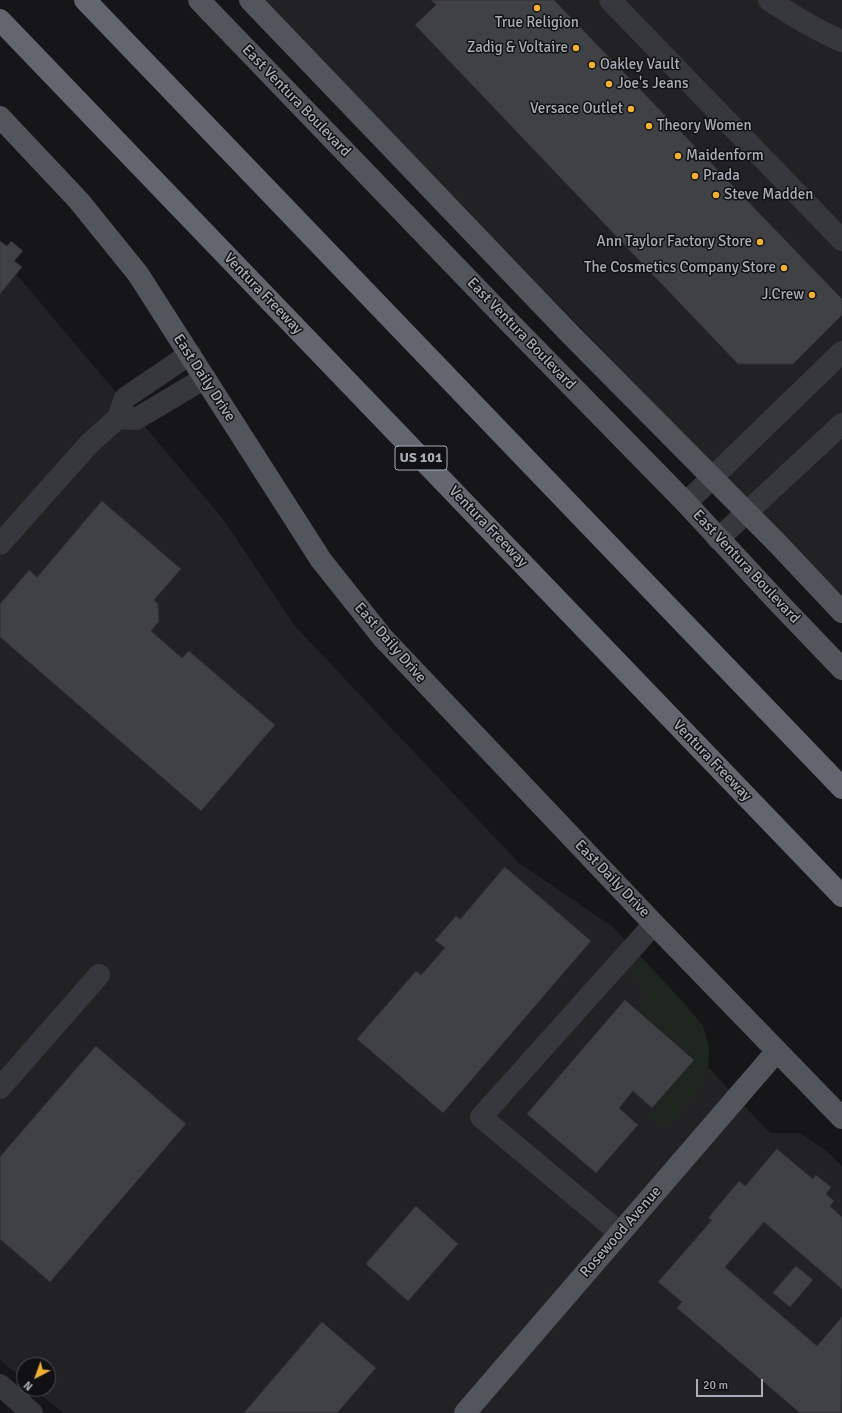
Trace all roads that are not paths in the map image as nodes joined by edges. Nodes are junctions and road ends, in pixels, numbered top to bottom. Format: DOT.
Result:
graph roads {
  1 [pos="85,0"];
  2 [pos="199,0"];
  3 [pos="250,0"];
  4 [pos="610,0"];
  5 [pos="769,0"];
  6 [pos="0,20"];
  7 [pos="842,41"];
  8 [pos="0,117"];
  9 [pos="842,240"];
  10 [pos="842,352"];
  11 [pos="190,354"];
  12 [pos="205,378"];
  13 [pos="118,418"];
  14 [pos="842,424"];
  15 [pos="711,478"];
  16 [pos="686,503"];
  17 [pos="746,513"];
  18 [pos="718,538"];
  19 [pos="0,544"];
  20 [pos="842,612"];
  21 [pos="842,669"];
  22 [pos="842,788"];
  23 [pos="842,896"];
  24 [pos="654,924"];
  25 [pos="99,975"];
  26 [pos="777,1051"];
  27 [pos="0,1088"];
  28 [pos="842,1118"];
  29 [pos="620,1233"];
  30 [pos="0,1385"];
  31 [pos="32,1413"];
  32 [pos="465,1413"];
  1 -- 22 [label="highway"];
  2 -- 16 [label="main road, East Ventura Boulevard"];
  3 -- 15 [label="main road"];
  4 -- 9 [label="street"];
  5 -- 7 [label="street"];
  6 -- 23 [label="highway, Ventura Freeway / US 101"];
  8 -- 11 [label="main road, East Daily Drive"];
  10 -- 15 [label="street"];
  11 -- 12 [label="main road, East Daily Drive"];
  11 -- 13 [label="street"];
  12 -- 13 [label="street"];
  12 -- 24 [label="main road, East Daily Drive"];
  13 -- 19 [label="street"];
  14 -- 17 [label="street"];
  15 -- 16 [label="street"];
  15 -- 17 [label="main road"];
  16 -- 18 [label="main road, East Ventura Boulevard"];
  17 -- 18 [label="street"];
  17 -- 20 [label="main road"];
  18 -- 21 [label="main road, East Ventura Boulevard"];
  24 -- 26 [label="main road, East Daily Drive"];
  24 -- 29 [label="street"];
  25 -- 27 [label="street"];
  26 -- 28 [label="main road, East Daily Drive"];
  26 -- 29 [label="main road, Rosewood Avenue"];
  29 -- 32 [label="main road, Rosewood Avenue"];
  30 -- 31 [label="street"];
}
